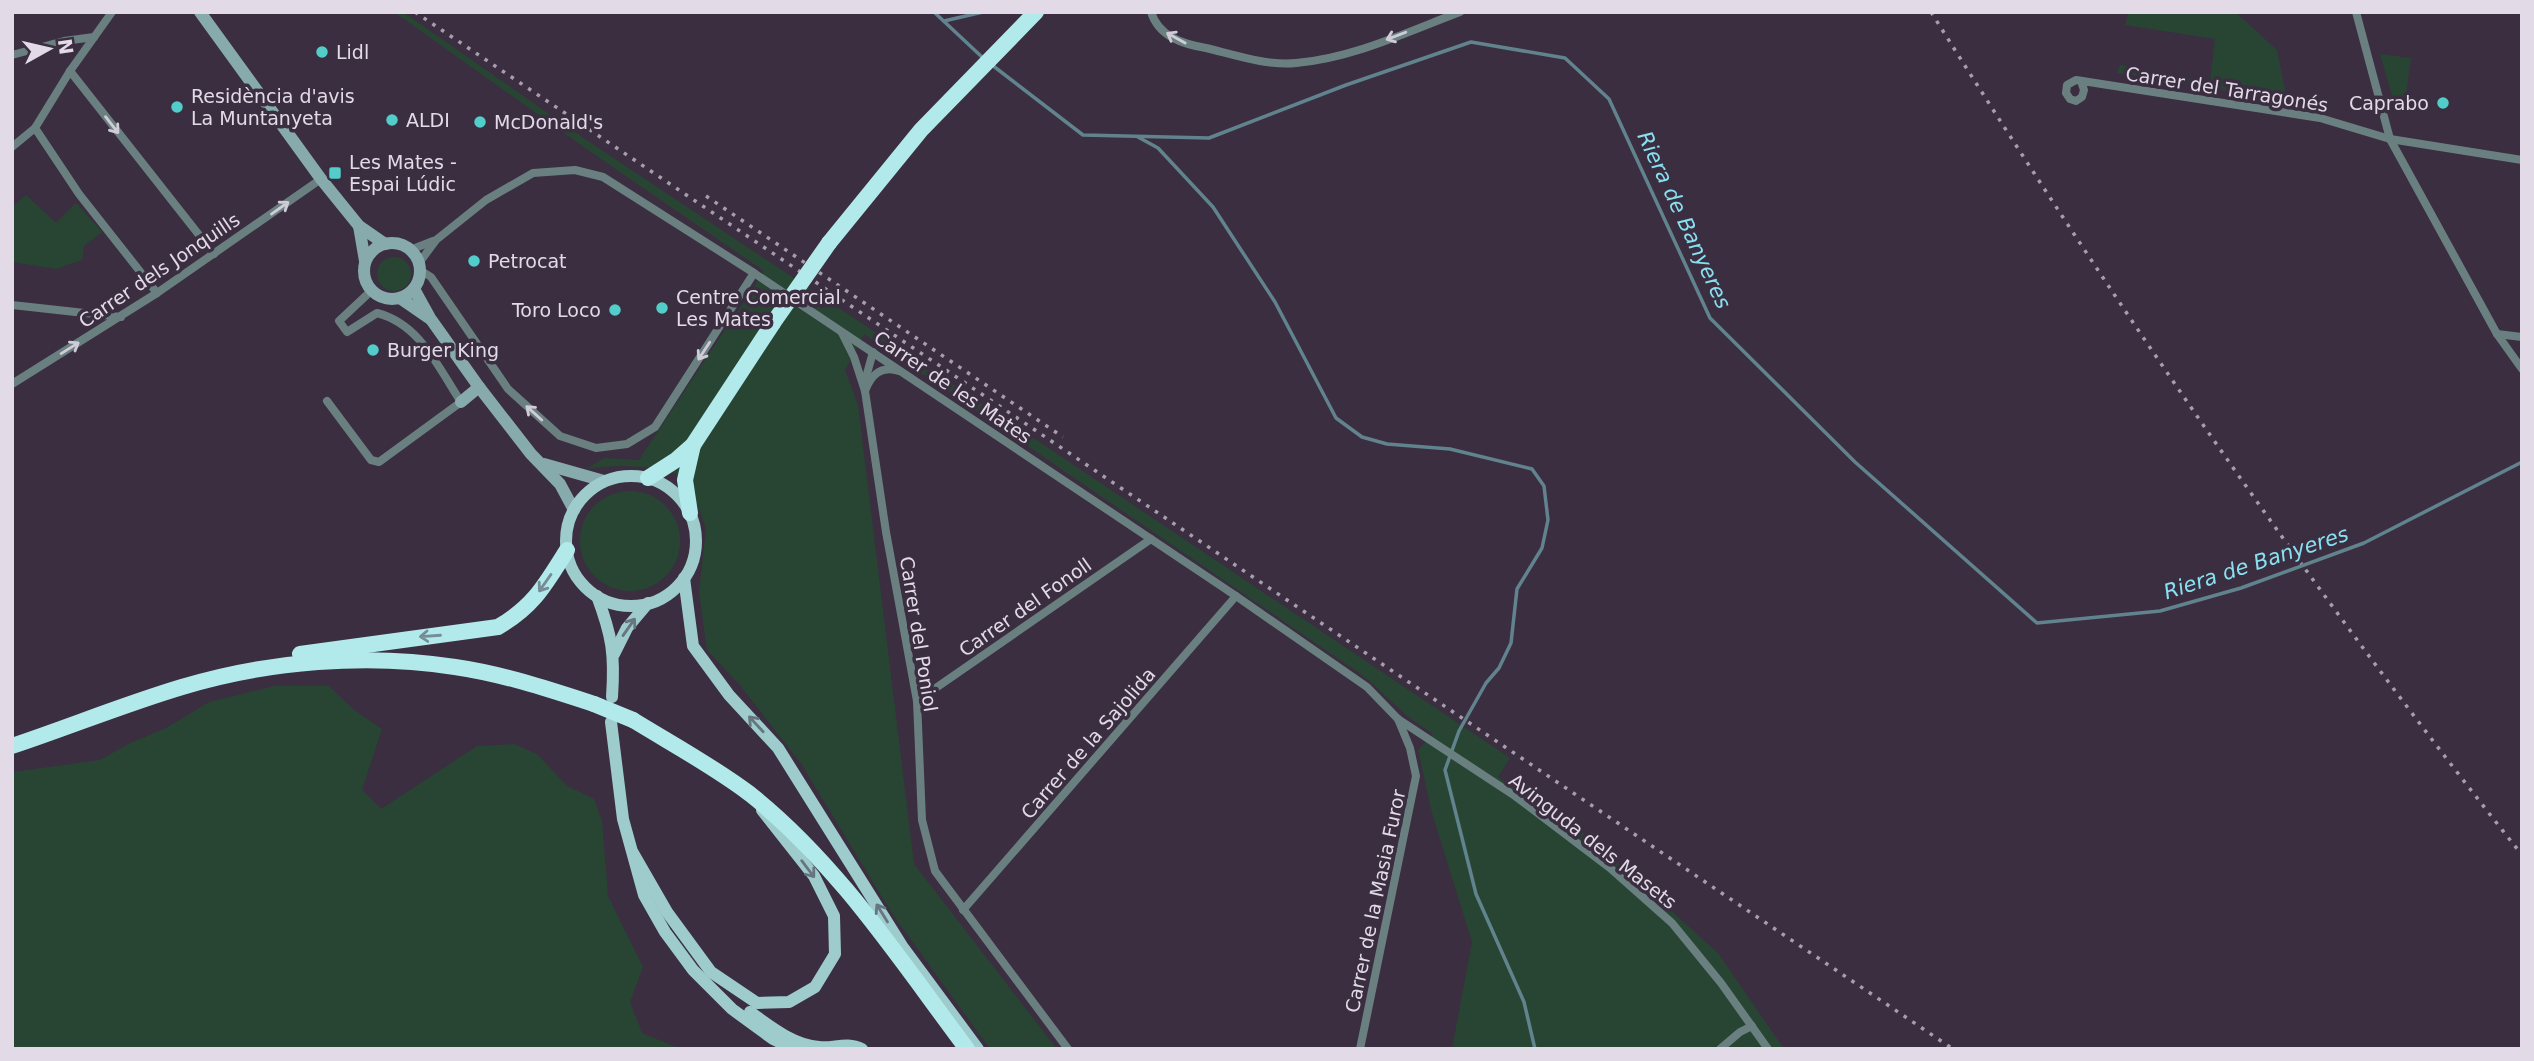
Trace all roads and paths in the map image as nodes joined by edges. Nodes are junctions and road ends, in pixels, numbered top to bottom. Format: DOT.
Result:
graph roads {
  1 [pos="112,12"];
  2 [pos="200,12"];
  3 [pos="1152,12"];
  4 [pos="1460,12"];
  5 [pos="2356,12"];
  6 [pos="1036,13"];
  7 [pos="94,37"];
  8 [pos="12,55"];
  9 [pos="70,71"];
  10 [pos="2088,84"];
  11 [pos="35,128"];
  12 [pos="2390,139"];
  13 [pos="12,147"];
  14 [pos="2522,160"];
  15 [pos="321,179"];
  16 [pos="359,226"];
  17 [pos="436,240"];
  18 [pos="385,244"];
  19 [pos="411,250"];
  20 [pos="214,254"];
  21 [pos="365,261"];
  22 [pos="419,267"];
  23 [pos="754,273"];
  24 [pos="414,289"];
  25 [pos="371,291"];
  26 [pos="157,293"];
  27 [pos="400,298"];
  28 [pos="12,305"];
  29 [pos="121,317"];
  30 [pos="430,318"];
  31 [pos="842,333"];
  32 [pos="2497,334"];
  33 [pos="2522,337"];
  34 [pos="873,352"];
  35 [pos="2522,369"];
  36 [pos="908,375"];
  37 [pos="12,384"];
  38 [pos="479,387"];
  39 [pos="865,391"];
  40 [pos="327,401"];
  41 [pos="461,402"];
  42 [pos="693,445"];
  43 [pos="540,462"];
  44 [pos="648,478"];
  45 [pos="604,481"];
  46 [pos="574,510"];
  47 [pos="690,513"];
  48 [pos="1151,539"];
  49 [pos="567,550"];
  50 [pos="684,578"];
  51 [pos="597,596"];
  52 [pos="1236,596"];
  53 [pos="648,603"];
  54 [pos="614,654"];
  55 [pos="185,686"];
  56 [pos="612,697"];
  57 [pos="917,701"];
  58 [pos="1398,719"];
  59 [pos="611,722"];
  60 [pos="12,746"];
  61 [pos="751,796"];
  62 [pos="633,853"];
  63 [pos="646,879"];
  64 [pos="963,910"];
  65 [pos="1752,1026"];
  66 [pos="826,1048"];
  67 [pos="793,1049"];
  68 [pos="862,1049"];
  69 [pos="967,1049"];
  70 [pos="978,1049"];
  71 [pos="1068,1049"];
  72 [pos="1360,1049"];
  73 [pos="1720,1049"];
  74 [pos="1768,1049"];
  1 -- 7 [label="street"];
  2 -- 15 [label="street"];
  4 -- 3 [label="street, one-way"];
  5 -- 12 [label="street"];
  6 -- 42 [label="highway, bridge"];
  7 -- 8 [label="street"];
  7 -- 9 [label="street"];
  9 -- 11 [label="street"];
  9 -- 20 [label="street, one-way"];
  10 -- 12 [label="street, Carrer del Tarragonés"];
  11 -- 13 [label="street"];
  11 -- 26 [label="street"];
  12 -- 14 [label="street, Carrer del Tarragonés"];
  12 -- 32 [label="street"];
  15 -- 16 [label="street"];
  20 -- 15 [label="street, Carrer dels Jonquills, one-way"];
  16 -- 18 [label="street"];
  16 -- 21 [label="street"];
  17 -- 19 [label="street, Carrer de les Mates"];
  17 -- 22 [label="street, Carrer de les Mates"];
  17 -- 23 [label="street, Carrer de les Mates"];
  18 -- 19 [label="street"];
  18 -- 21 [label="street"];
  19 -- 22 [label="street"];
  20 -- 26 [label="street, Carrer dels Jonquills"];
  21 -- 25 [label="street"];
  23 -- 22 [label="street, one-way"];
  22 -- 24 [label="street"];
  23 -- 31 [label="street, Carrer de les Mates"];
  24 -- 27 [label="street"];
  24 -- 30 [label="street"];
  25 -- 27 [label="street"];
  25 -- 41 [label="street"];
  26 -- 29 [label="street, Carrer dels Jonquills"];
  27 -- 30 [label="street"];
  28 -- 29 [label="street"];
  37 -- 29 [label="street, Carrer dels Jonquills, one-way"];
  30 -- 38 [label="street"];
  31 -- 34 [label="street, Carrer de les Mates"];
  31 -- 39 [label="street, Carrer del Poniol"];
  32 -- 33 [label="street"];
  32 -- 35 [label="street"];
  34 -- 36 [label="street, Carrer de les Mates"];
  34 -- 39 [label="street, Carrer del Poniol"];
  36 -- 39 [label="street"];
  36 -- 48 [label="street, Carrer de les Mates"];
  38 -- 41 [label="street"];
  38 -- 43 [label="street"];
  39 -- 57 [label="street, Carrer del Poniol"];
  40 -- 41 [label="street"];
  42 -- 44 [label="highway"];
  42 -- 47 [label="highway"];
  43 -- 45 [label="street"];
  43 -- 46 [label="street"];
  44 -- 45 [label="main road"];
  44 -- 47 [label="main road"];
  45 -- 46 [label="main road"];
  46 -- 49 [label="main road"];
  47 -- 50 [label="main road"];
  48 -- 52 [label="street, Carrer de les Mates"];
  48 -- 57 [label="street, Carrer del Fonoll"];
  49 -- 51 [label="main road"];
  49 -- 55 [label="highway, one-way"];
  50 -- 53 [label="main road"];
  70 -- 50 [label="main road, one-way"];
  51 -- 53 [label="main road"];
  51 -- 54 [label="main road"];
  52 -- 58 [label="street, Carrer de les Mates"];
  52 -- 64 [label="street, Carrer de la Sajolida"];
  54 -- 53 [label="main road, one-way"];
  54 -- 56 [label="main road"];
  55 -- 60 [label="highway"];
  55 -- 61 [label="highway, bridge"];
  57 -- 64 [label="street, Carrer del Poniol"];
  58 -- 65 [label="street, Avinguda dels Masets"];
  58 -- 72 [label="street, Carrer de la Masia Furor"];
  59 -- 62 [label="main road"];
  61 -- 63 [label="main road, one-way"];
  61 -- 69 [label="highway"];
  62 -- 63 [label="main road"];
  62 -- 67 [label="main road"];
  63 -- 66 [label="main road"];
  64 -- 71 [label="street, Carrer del Poniol"];
  65 -- 73 [label="street"];
  65 -- 74 [label="street, Avinguda dels Masets"];
  66 -- 68 [label="main road"];
}
